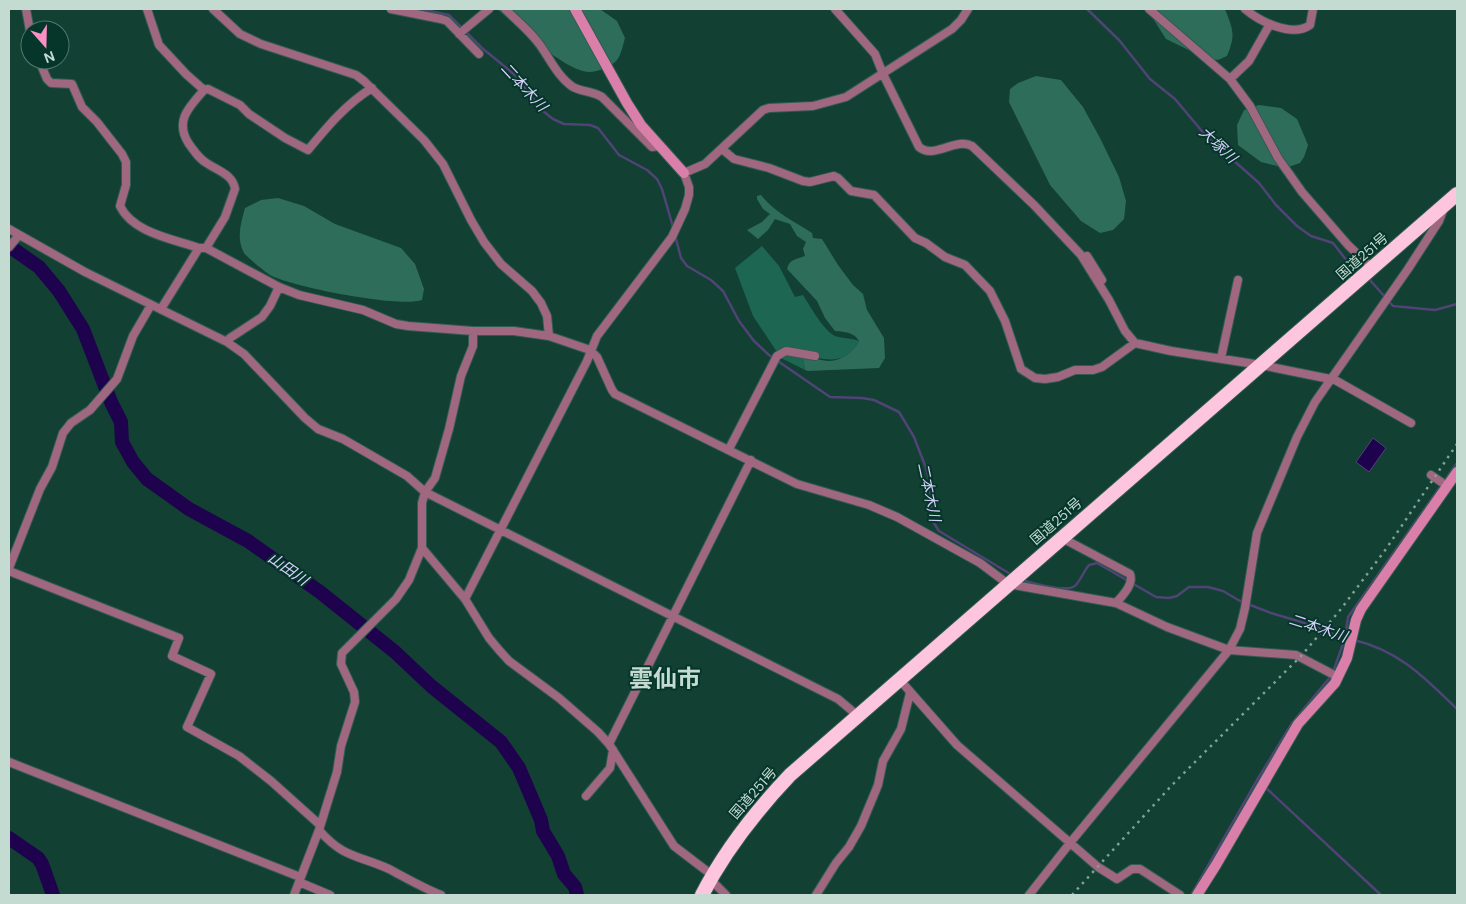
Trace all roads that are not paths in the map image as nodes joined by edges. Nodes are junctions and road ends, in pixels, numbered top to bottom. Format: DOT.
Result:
graph roads {
  1 [pos="147,9"];
  2 [pos="213,9"];
  3 [pos="391,9"];
  4 [pos="489,9"];
  5 [pos="505,9"];
  6 [pos="575,9"];
  7 [pos="834,9"];
  8 [pos="968,9"];
  9 [pos="1149,9"];
  10 [pos="1245,9"];
  11 [pos="1313,9"];
  12 [pos="1270,24"];
  13 [pos="463,31"];
  14 [pos="479,54"];
  15 [pos="43,70"];
  16 [pos="883,74"];
  17 [pos="1230,79"];
  18 [pos="372,88"];
  19 [pos="204,90"];
  20 [pos="659,146"];
  21 [pos="722,149"];
  22 [pos="684,173"];
  23 [pos="1457,194"];
  24 [pos="1444,206"];
  25 [pos="9,228"];
  26 [pos="18,237"];
  27 [pos="9,247"];
  28 [pos="202,248"];
  29 [pos="1083,250"];
  30 [pos="1372,268"];
  31 [pos="1238,280"];
  32 [pos="279,287"];
  33 [pos="1103,290"];
  34 [pos="151,305"];
  35 [pos="161,309"];
  36 [pos="473,331"];
  37 [pos="549,336"];
  38 [pos="227,342"];
  39 [pos="1135,343"];
  40 [pos="590,350"];
  41 [pos="815,356"];
  42 [pos="1221,358"];
  43 [pos="1261,365"];
  44 [pos="1332,379"];
  45 [pos="1411,423"];
  46 [pos="729,449"];
  47 [pos="751,460"];
  48 [pos="1457,472"];
  49 [pos="1431,475"];
  50 [pos="1448,486"];
  51 [pos="425,492"];
  52 [pos="500,529"];
  53 [pos="1062,538"];
  54 [pos="422,548"];
  55 [pos="9,569"];
  56 [pos="1014,580"];
  57 [pos="465,599"];
  58 [pos="1116,603"];
  59 [pos="672,617"];
  60 [pos="1229,650"];
  61 [pos="1338,677"];
  62 [pos="899,679"];
  63 [pos="910,693"];
  64 [pos="857,715"];
  65 [pos="611,747"];
  66 [pos="9,762"];
  67 [pos="586,796"];
  68 [pos="320,827"];
  69 [pos="1070,843"];
  70 [pos="711,877"];
  71 [pos="300,880"];
  72 [pos="428,893"];
  73 [pos="294,895"];
  74 [pos="330,895"];
  75 [pos="441,895"];
  76 [pos="702,895"];
  77 [pos="726,895"];
  78 [pos="816,895"];
  79 [pos="1029,895"];
  80 [pos="1180,895"];
  81 [pos="1197,895"];
  1 -- 19 [label="street"];
  2 -- 18 [label="street"];
  3 -- 13 [label="street"];
  4 -- 13 [label="street"];
  5 -- 20 [label="street"];
  6 -- 20 [label="street"];
  7 -- 16 [label="street"];
  8 -- 16 [label="street"];
  9 -- 17 [label="street"];
  10 -- 12 [label="street"];
  11 -- 12 [label="street"];
  12 -- 17 [label="street"];
  13 -- 14 [label="street"];
  15 -- 28 [label="street"];
  16 -- 21 [label="street"];
  16 -- 33 [label="street"];
  17 -- 30 [label="street"];
  18 -- 19 [label="street"];
  18 -- 37 [label="street"];
  19 -- 28 [label="street"];
  20 -- 22 [label="street"];
  21 -- 22 [label="street"];
  21 -- 39 [label="street"];
  22 -- 40 [label="street"];
  23 -- 24 [label="highway, 国道251号"];
  24 -- 30 [label="highway, 国道251号"];
  24 -- 44 [label="street"];
  25 -- 26 [label="street"];
  26 -- 27 [label="street"];
  26 -- 34 [label="street"];
  28 -- 32 [label="street"];
  28 -- 35 [label="street"];
  29 -- 33 [label="street"];
  30 -- 43 [label="highway, 国道251号"];
  31 -- 42 [label="street"];
  32 -- 36 [label="street"];
  32 -- 38 [label="street"];
  33 -- 39 [label="street"];
  34 -- 35 [label="street"];
  34 -- 55 [label="street"];
  35 -- 38 [label="street"];
  36 -- 37 [label="street"];
  36 -- 51 [label="street"];
  37 -- 40 [label="street"];
  38 -- 51 [label="street"];
  39 -- 42 [label="street"];
  40 -- 46 [label="street"];
  40 -- 52 [label="street"];
  41 -- 46 [label="street"];
  42 -- 43 [label="street"];
  43 -- 44 [label="street"];
  43 -- 53 [label="highway, 国道251号"];
  44 -- 45 [label="street"];
  44 -- 60 [label="street"];
  46 -- 47 [label="street"];
  47 -- 56 [label="street"];
  47 -- 59 [label="street"];
  48 -- 50 [label="street"];
  49 -- 50 [label="street"];
  50 -- 61 [label="street"];
  51 -- 52 [label="street"];
  51 -- 54 [label="street"];
  52 -- 57 [label="street"];
  52 -- 59 [label="street"];
  53 -- 56 [label="highway, 国道251号"];
  53 -- 58 [label="street"];
  54 -- 57 [label="street"];
  54 -- 68 [label="street"];
  55 -- 68 [label="street"];
  56 -- 58 [label="street"];
  56 -- 62 [label="highway, 国道251号"];
  57 -- 65 [label="street"];
  58 -- 60 [label="street"];
  59 -- 64 [label="street"];
  59 -- 65 [label="street"];
  60 -- 61 [label="street"];
  60 -- 69 [label="street"];
  61 -- 81 [label="street"];
  62 -- 63 [label="street"];
  62 -- 64 [label="highway, 国道251号"];
  63 -- 69 [label="street"];
  63 -- 78 [label="street"];
  64 -- 70 [label="highway, 国道251号"];
  65 -- 67 [label="street"];
  65 -- 70 [label="street"];
  66 -- 71 [label="street"];
  68 -- 71 [label="street"];
  68 -- 72 [label="street"];
  69 -- 79 [label="street"];
  69 -- 80 [label="street"];
  70 -- 76 [label="highway, 国道251号"];
  70 -- 77 [label="street"];
  71 -- 73 [label="street"];
  71 -- 74 [label="street"];
  72 -- 75 [label="street"];
}
